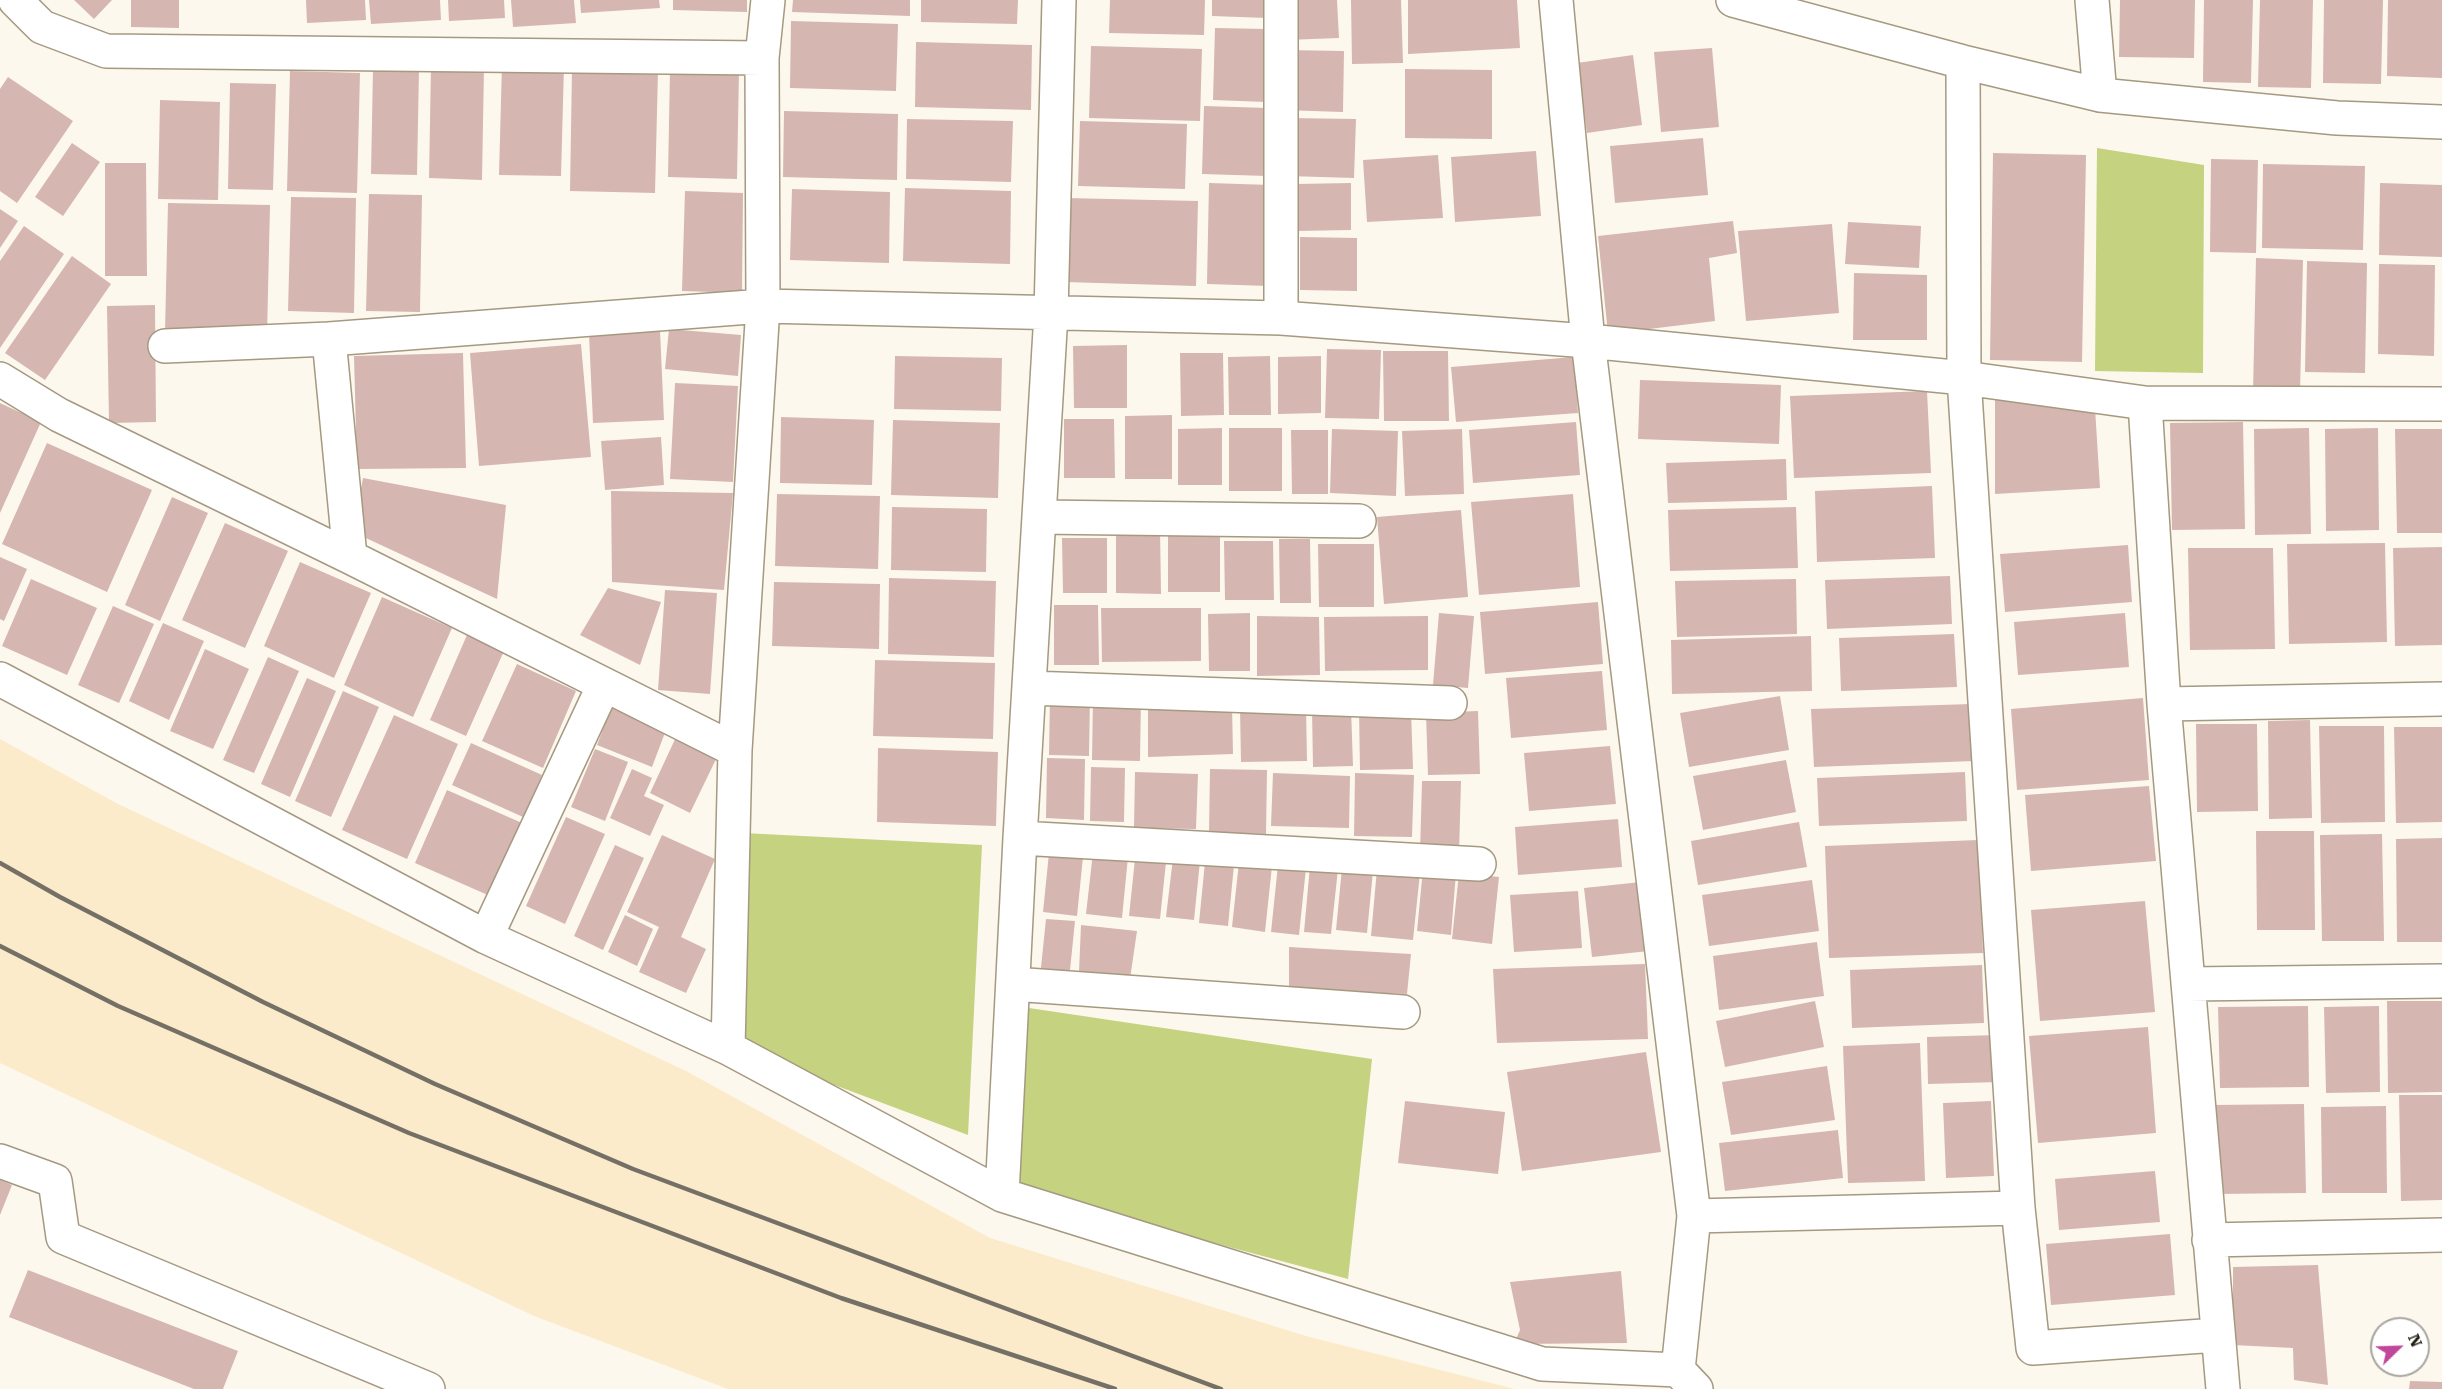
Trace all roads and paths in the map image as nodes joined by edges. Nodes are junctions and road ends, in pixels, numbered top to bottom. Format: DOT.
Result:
graph roads {
  1 [pos="15,0"];
  2 [pos="768,0"];
  3 [pos="1059,0"];
  4 [pos="1281,0"];
  5 [pos="1556,0"];
  6 [pos="1732,0"];
  7 [pos="2092,0"];
  8 [pos="762,58"];
  9 [pos="1963,62"];
  10 [pos="2100,95"];
  11 [pos="2442,122"];
  12 [pos="763,306"];
  13 [pos="1051,312"];
  14 [pos="1281,318"];
  15 [pos="329,339"];
  16 [pos="1588,341"];
  17 [pos="165,346"];
  18 [pos="1964,378"];
  19 [pos="0,379"];
  20 [pos="2145,403"];
  21 [pos="2442,404"];
  22 [pos="1040,517"];
  23 [pos="1359,521"];
  24 [pos="350,557"];
  25 [pos="0,679"];
  26 [pos="604,685"];
  27 [pos="1030,688"];
  28 [pos="2442,699"];
  29 [pos="1450,703"];
  30 [pos="2164,704"];
  31 [pos="735,750"];
  32 [pos="1020,838"];
  33 [pos="1479,864"];
  34 [pos="486,937"];
  35 [pos="2442,981"];
  36 [pos="1012,984"];
  37 [pos="2188,984"];
  38 [pos="1403,1012"];
  39 [pos="728,1048"];
  40 [pos="0,1161"];
  41 [pos="1002,1195"];
  42 [pos="2018,1208"];
  43 [pos="1694,1215"];
  44 [pos="2442,1235"];
  45 [pos="2209,1240"];
  46 [pos="2217,1335"];
  47 [pos="1687,1380"];
  48 [pos="428,1389"];
  49 [pos="2223,1389"];
  1 -- 8 [label="street"];
  2 -- 8 [label="street"];
  3 -- 13 [label="street"];
  4 -- 14 [label="street"];
  5 -- 16 [label="street"];
  6 -- 9 [label="street"];
  7 -- 10 [label="street"];
  8 -- 12 [label="street"];
  9 -- 10 [label="street"];
  9 -- 18 [label="street"];
  10 -- 11 [label="street"];
  12 -- 13 [label="street"];
  12 -- 15 [label="street"];
  12 -- 31 [label="street"];
  13 -- 14 [label="street"];
  13 -- 22 [label="street"];
  14 -- 16 [label="street"];
  15 -- 17 [label="street"];
  15 -- 24 [label="street"];
  16 -- 18 [label="street"];
  16 -- 43 [label="street"];
  18 -- 20 [label="street"];
  18 -- 42 [label="street"];
  19 -- 24 [label="street"];
  20 -- 21 [label="street"];
  20 -- 30 [label="street"];
  22 -- 23 [label="street"];
  22 -- 27 [label="street"];
  24 -- 26 [label="street"];
  25 -- 34 [label="street"];
  26 -- 31 [label="street"];
  26 -- 34 [label="street"];
  27 -- 29 [label="street"];
  27 -- 32 [label="street"];
  28 -- 30 [label="street"];
  30 -- 37 [label="street"];
  31 -- 39 [label="street"];
  32 -- 33 [label="street"];
  32 -- 36 [label="street"];
  34 -- 39 [label="street"];
  35 -- 37 [label="street"];
  36 -- 38 [label="street"];
  36 -- 41 [label="street"];
  37 -- 45 [label="street"];
  39 -- 41 [label="street"];
  40 -- 48 [label="street"];
  41 -- 47 [label="street"];
  42 -- 43 [label="street"];
  42 -- 46 [label="street"];
  43 -- 47 [label="street"];
  44 -- 45 [label="street"];
  45 -- 46 [label="street"];
  46 -- 49 [label="street"];
}
